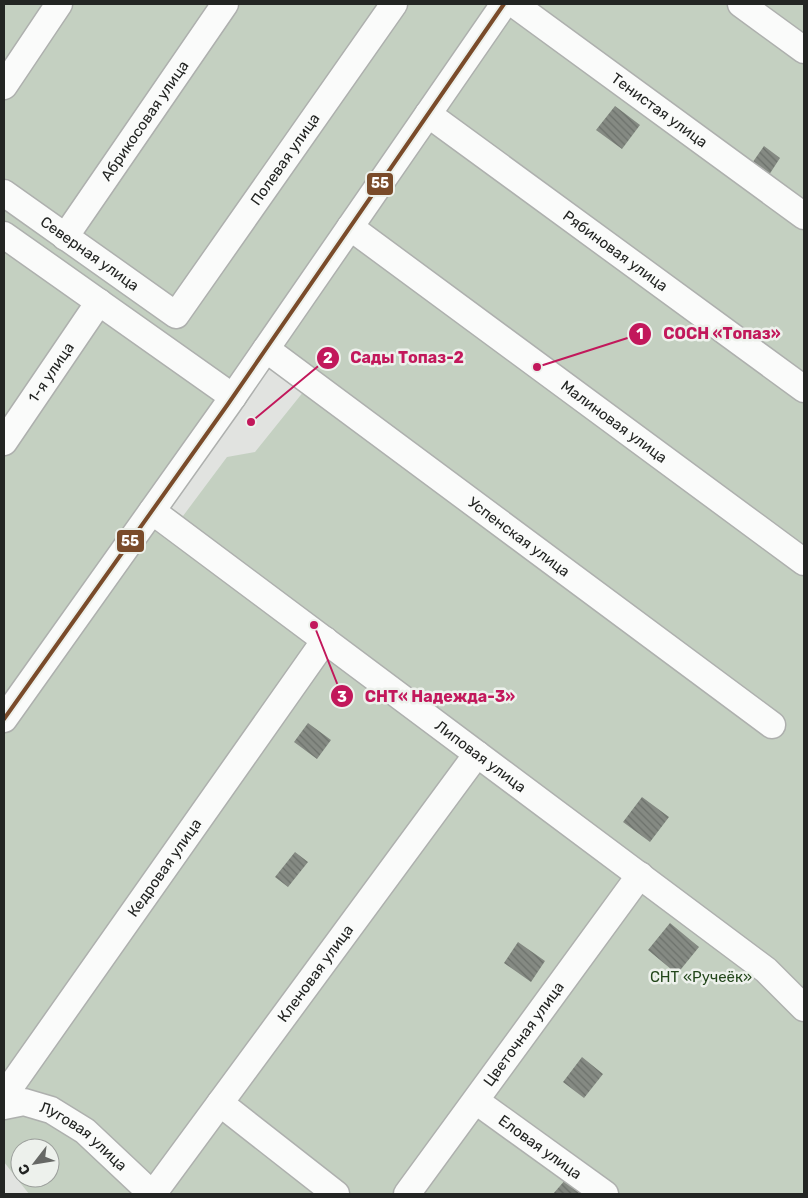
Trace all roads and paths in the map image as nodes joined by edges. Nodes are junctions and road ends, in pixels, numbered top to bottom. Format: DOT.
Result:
graph roads {
  1 [pos="59,4"];
  2 [pos="225,4"];
  3 [pos="394,4"];
  4 [pos="504,4"];
  5 [pos="514,4"];
  6 [pos="741,4"];
  7 [pos="804,50"];
  8 [pos="4,86"];
  9 [pos="428,114"];
  10 [pos="4,193"];
  11 [pos="804,216"];
  12 [pos="350,227"];
  13 [pos="4,235"];
  14 [pos="65,237"];
  15 [pos="99,302"];
  16 [pos="176,315"];
  17 [pos="266,349"];
  18 [pos="804,389"];
  19 [pos="233,397"];
  20 [pos="4,442"];
  21 [pos="152,511"];
  22 [pos="804,562"];
  23 [pos="324,640"];
  24 [pos="4,720"];
  25 [pos="772,725"];
  26 [pos="477,754"];
  27 [pos="640,875"];
  28 [pos="804,1008"];
  29 [pos="4,1096"];
  30 [pos="476,1101"];
  31 [pos="220,1103"];
  32 [pos="4,1106"];
  33 [pos="152,1194"];
  34 [pos="336,1194"];
  35 [pos="407,1194"];
  36 [pos="605,1194"];
  1 -- 8 [label="street"];
  2 -- 14 [label="street, Абрикосовая улица"];
  3 -- 16 [label="street, Полевая улица"];
  4 -- 9 [label="street"];
  5 -- 11 [label="street, Тенистая улица"];
  6 -- 7 [label="street"];
  9 -- 12 [label="street"];
  9 -- 18 [label="street, Рябиновая улица"];
  10 -- 14 [label="street, Северная улица"];
  12 -- 17 [label="street"];
  12 -- 22 [label="street, Малиновая улица"];
  13 -- 15 [label="street"];
  14 -- 16 [label="street, Северная улица"];
  15 -- 19 [label="street"];
  15 -- 20 [label="street, 1-я улица"];
  17 -- 19 [label="street"];
  17 -- 25 [label="street, Успенская улица"];
  19 -- 21 [label="street"];
  21 -- 23 [label="street, Липовая улица"];
  21 -- 24 [label="street"];
  23 -- 26 [label="street, Липовая улица"];
  23 -- 29 [label="street, Кедровая улица"];
  26 -- 27 [label="street, Липовая улица"];
  26 -- 31 [label="street, Кленовая улица"];
  27 -- 28 [label="street, Липовая улица"];
  27 -- 30 [label="street, Цветочная улица"];
  30 -- 35 [label="street, Цветочная улица"];
  30 -- 36 [label="street, Еловая улица"];
  31 -- 33 [label="street, Кленовая улица"];
  31 -- 34 [label="street"];
  32 -- 33 [label="street, Луговая улица"];
}
